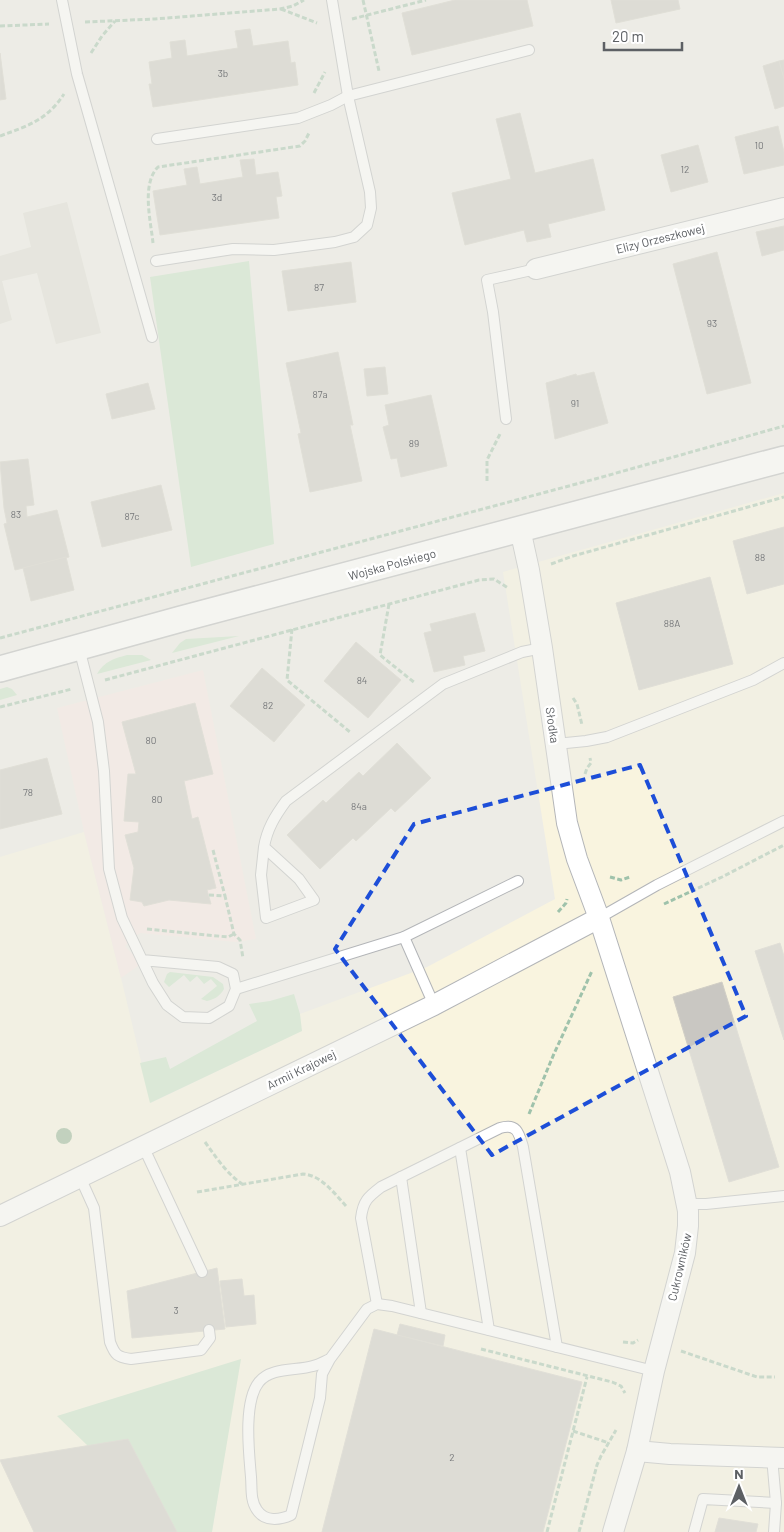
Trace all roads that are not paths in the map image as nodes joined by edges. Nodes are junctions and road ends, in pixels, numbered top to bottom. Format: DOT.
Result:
graph roads {
  1 [pos="62,0"];
  2 [pos="332,0"];
  3 [pos="529,50"];
  4 [pos="348,96"];
  5 [pos="157,139"];
  6 [pos="784,208"];
  7 [pos="156,261"];
  8 [pos="536,269"];
  9 [pos="152,337"];
  10 [pos="506,419"];
  11 [pos="784,459"];
  12 [pos="520,529"];
  13 [pos="79,648"];
  14 [pos="542,648"];
  15 [pos="784,663"];
  16 [pos="0,669"];
  17 [pos="556,744"];
  18 [pos="784,821"];
  19 [pos="264,847"];
  20 [pos="518,881"];
  21 [pos="599,918"];
  22 [pos="404,937"];
  23 [pos="142,960"];
  24 [pos="236,989"];
  25 [pos="434,1005"];
  26 [pos="143,1146"];
  27 [pos="460,1148"];
  28 [pos="80,1177"];
  29 [pos="401,1177"];
  30 [pos="784,1196"];
  31 [pos="687,1204"];
  32 [pos="0,1216"];
  33 [pos="202,1272"];
  34 [pos="377,1304"];
  35 [pos="421,1313"];
  36 [pos="210,1330"];
  37 [pos="489,1330"];
  38 [pos="557,1347"];
  39 [pos="330,1358"];
  40 [pos="654,1371"];
  41 [pos="637,1450"];
  42 [pos="778,1458"];
  43 [pos="776,1504"];
  44 [pos="613,1532"];
  45 [pos="694,1532"];
  46 [pos="774,1532"];
  1 -- 9 [label="lane"];
  2 -- 4 [label="lane"];
  3 -- 4 [label="lane"];
  4 -- 5 [label="lane"];
  4 -- 7 [label="lane"];
  6 -- 8 [label="street, Elizy Orzeszkowej"];
  8 -- 10 [label="lane"];
  11 -- 12 [label="street, Wojska Polskiego"];
  12 -- 13 [label="street, Wojska Polskiego"];
  12 -- 14 [label="street, Słodka"];
  13 -- 16 [label="street, Wojska Polskiego"];
  13 -- 23 [label="lane"];
  14 -- 17 [label="street, Słodka"];
  14 -- 19 [label="lane"];
  15 -- 17 [label="lane"];
  17 -- 21 [label="street, Słodka"];
  18 -- 21 [label="lane"];
  19 -- 19 [label="lane"];
  20 -- 22 [label="lane"];
  21 -- 25 [label="street, Armii Krajowej"];
  21 -- 31 [label="street, Cukrowników"];
  22 -- 24 [label="lane"];
  22 -- 25 [label="lane"];
  23 -- 24 [label="lane"];
  23 -- 24 [label="lane"];
  25 -- 26 [label="street, Armii Krajowej"];
  26 -- 28 [label="street, Armii Krajowej"];
  26 -- 33 [label="lane"];
  27 -- 29 [label="lane"];
  27 -- 37 [label="lane"];
  27 -- 38 [label="lane"];
  28 -- 32 [label="street, Armii Krajowej"];
  28 -- 36 [label="lane"];
  29 -- 34 [label="lane"];
  29 -- 35 [label="lane"];
  30 -- 31 [label="lane"];
  31 -- 40 [label="street, Cukrowników"];
  34 -- 35 [label="lane"];
  34 -- 39 [label="lane"];
  35 -- 37 [label="lane"];
  37 -- 38 [label="lane"];
  38 -- 40 [label="lane"];
  39 -- 39 [label="lane"];
  40 -- 41 [label="street, Cukrowników"];
  41 -- 42 [label="street"];
  41 -- 44 [label="street, Cukrowników"];
  42 -- 43 [label="lane"];
  43 -- 45 [label="lane"];
  43 -- 46 [label="lane"];
}
